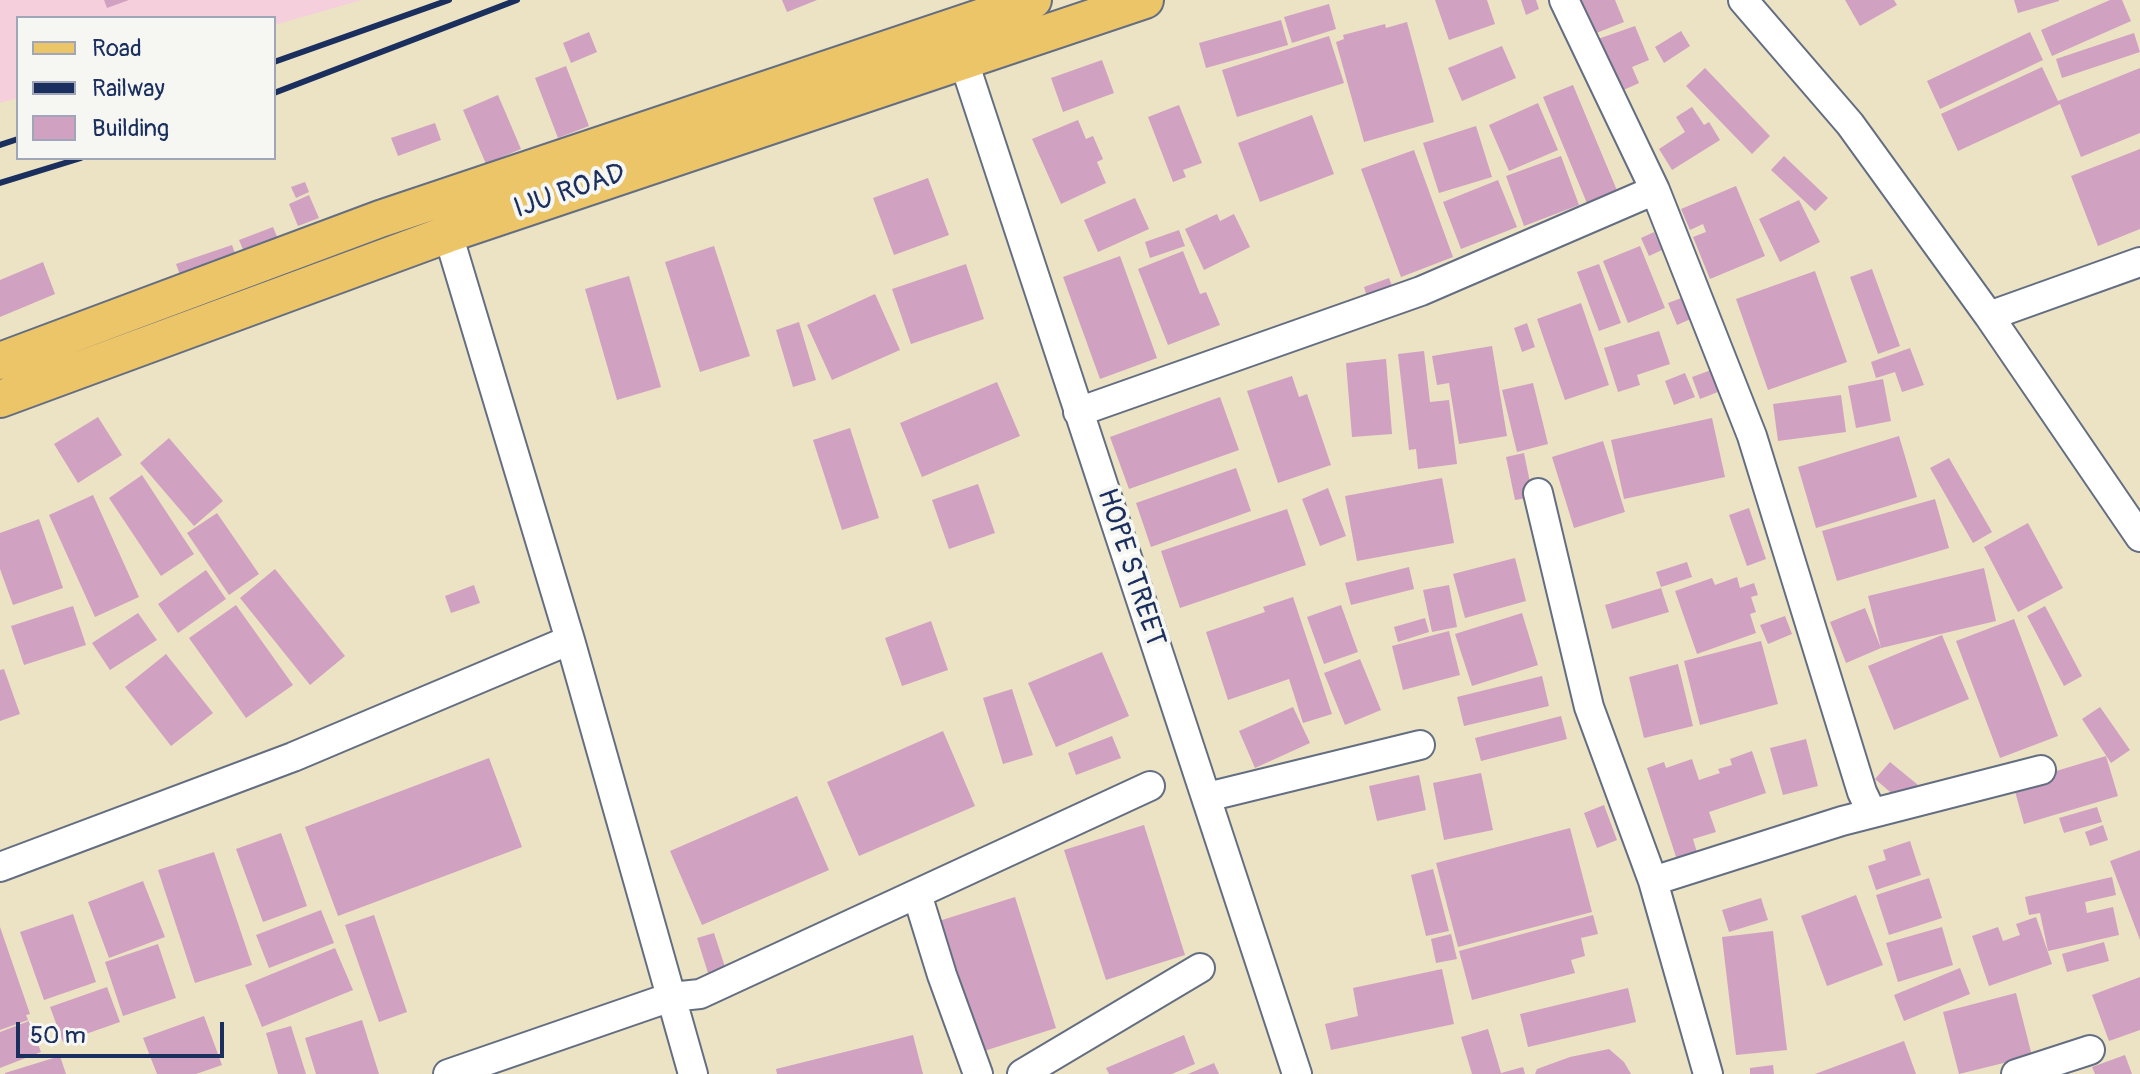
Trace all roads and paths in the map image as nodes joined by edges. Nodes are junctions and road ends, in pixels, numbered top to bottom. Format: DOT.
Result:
graph roads {
  1 [pos="1033,0"];
  2 [pos="1145,0"];
  3 [pos="1564,0"];
  4 [pos="1743,0"];
  5 [pos="964,62"];
  6 [pos="1655,190"];
  7 [pos="448,234"];
  8 [pos="2140,262"];
  9 [pos="1989,316"];
  10 [pos="0,361"];
  11 [pos="0,399"];
  12 [pos="1078,412"];
  13 [pos="1538,493"];
  14 [pos="2140,537"];
  15 [pos="570,640"];
  16 [pos="1420,745"];
  17 [pos="2041,770"];
  18 [pos="1150,786"];
  19 [pos="1207,797"];
  20 [pos="1872,813"];
  21 [pos="0,867"];
  22 [pos="1653,881"];
  23 [pos="917,894"];
  24 [pos="1200,968"];
  25 [pos="671,997"];
  26 [pos="2090,1050"];
  27 [pos="448,1074"];
  28 [pos="693,1074"];
  29 [pos="978,1074"];
  30 [pos="1022,1074"];
  31 [pos="1297,1074"];
  32 [pos="1708,1074"];
  33 [pos="2016,1074"];
  1 -- 10 [label="main road, IJU ROAD"];
  2 -- 5 [label="main road, IJU ROAD"];
  3 -- 6 [label="street"];
  4 -- 9 [label="street"];
  5 -- 7 [label="main road, IJU ROAD"];
  5 -- 12 [label="street, HOPE STREET"];
  6 -- 12 [label="street"];
  6 -- 20 [label="street"];
  7 -- 11 [label="main road, IJU ROAD"];
  7 -- 15 [label="street"];
  8 -- 9 [label="street"];
  9 -- 14 [label="street"];
  12 -- 19 [label="street, HOPE STREET"];
  13 -- 22 [label="street"];
  15 -- 21 [label="street"];
  15 -- 25 [label="street"];
  16 -- 19 [label="street"];
  17 -- 20 [label="street"];
  18 -- 23 [label="street"];
  19 -- 31 [label="street, HOPE STREET"];
  20 -- 22 [label="street"];
  22 -- 32 [label="street"];
  23 -- 25 [label="street"];
  23 -- 29 [label="street"];
  24 -- 30 [label="street"];
  25 -- 27 [label="street"];
  25 -- 28 [label="street"];
  26 -- 33 [label="street"];
}
